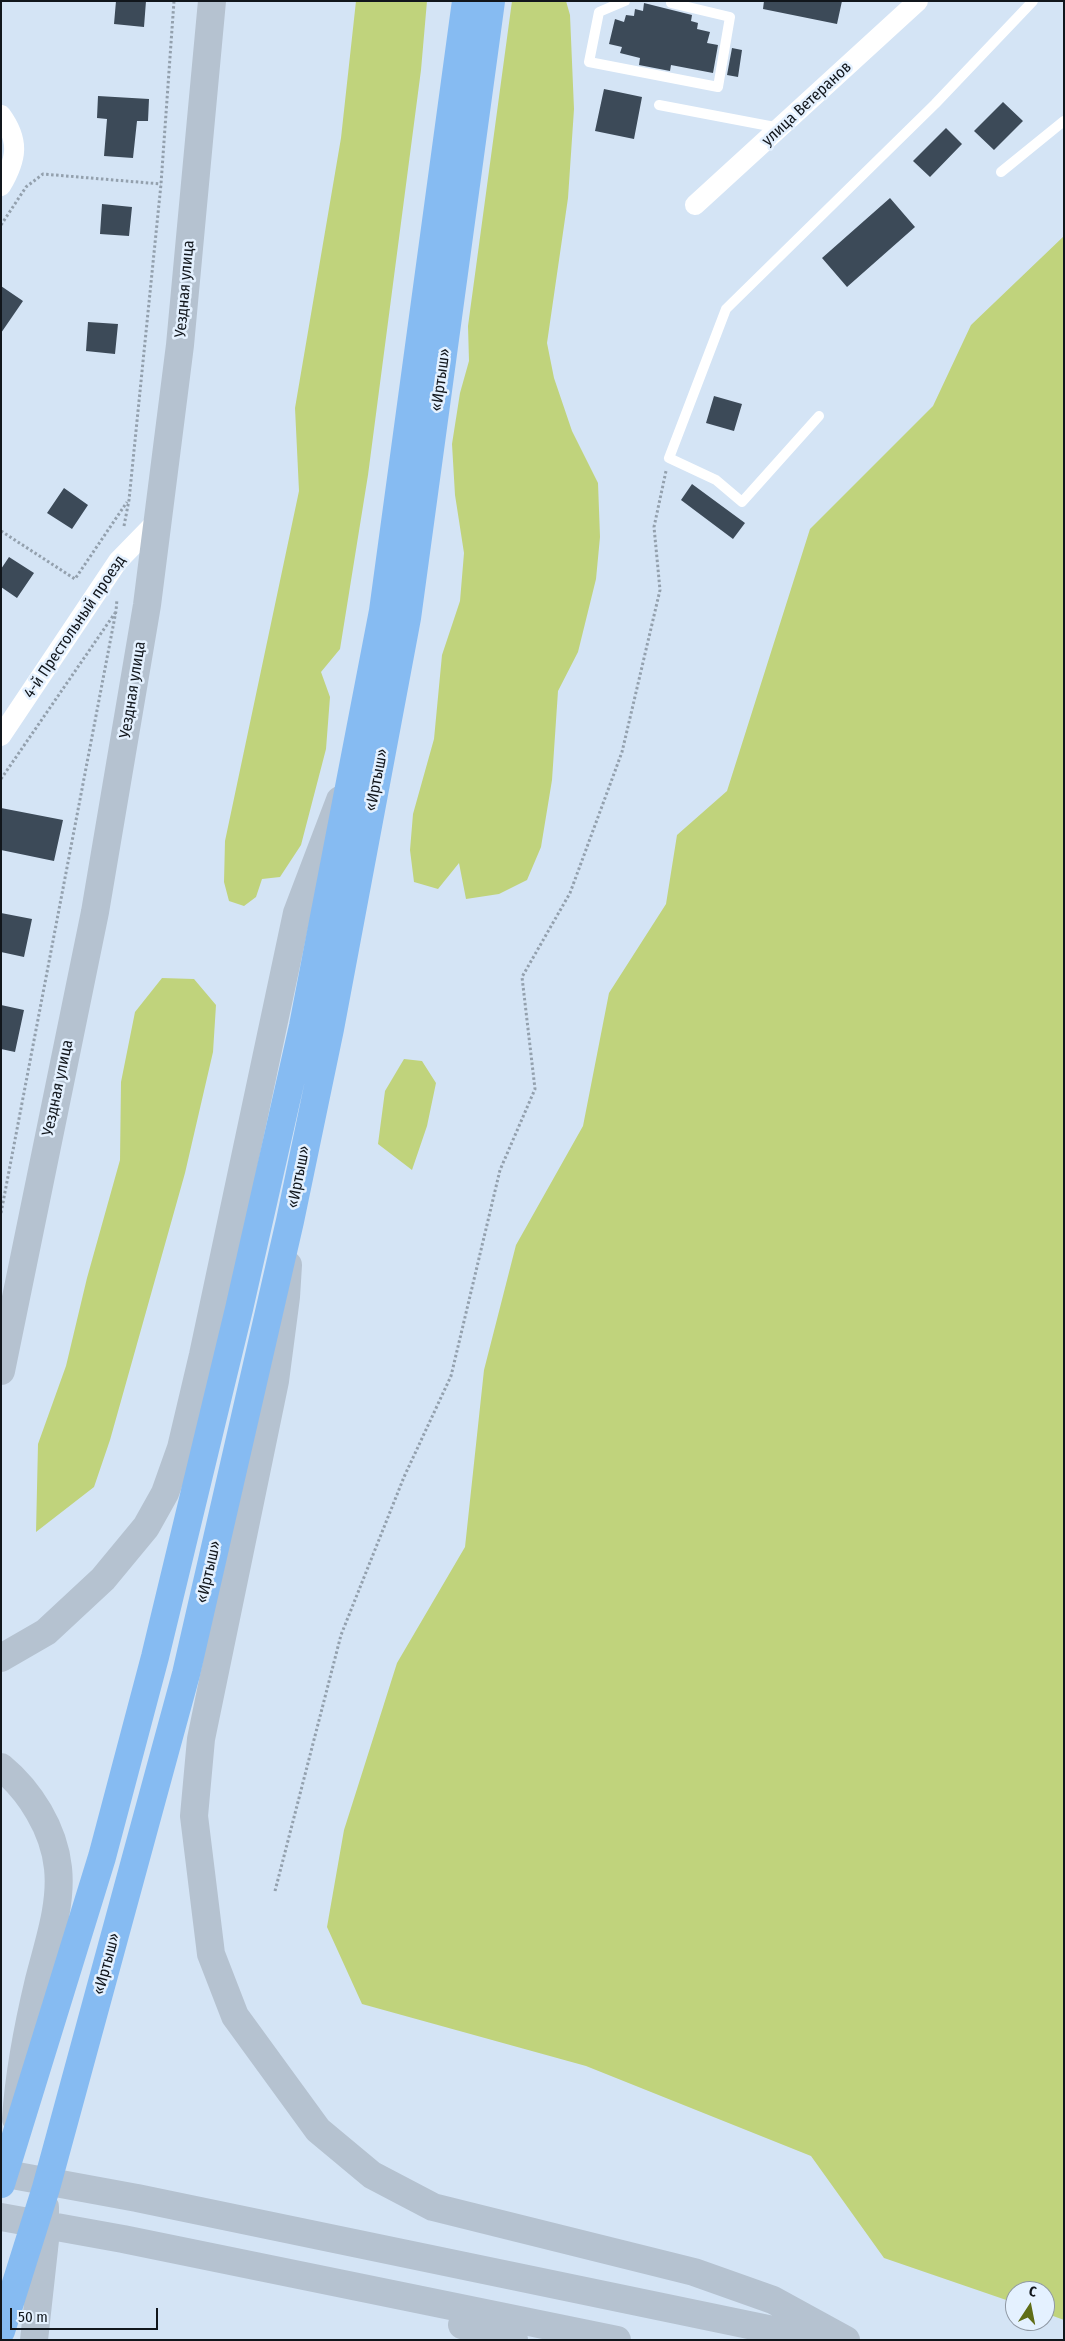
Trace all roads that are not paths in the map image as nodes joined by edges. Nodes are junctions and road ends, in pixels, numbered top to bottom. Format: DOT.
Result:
graph roads {
  1 [pos="212,1"];
  2 [pos="466,1"];
  3 [pos="491,1"];
  4 [pos="625,1"];
  5 [pos="918,1"];
  6 [pos="1034,1"];
  7 [pos="668,2"];
  8 [pos="659,105"];
  9 [pos="1,115"];
  10 [pos="1064,121"];
  11 [pos="781,128"];
  12 [pos="1000,172"];
  13 [pos="1,186"];
  14 [pos="695,206"];
  15 [pos="819,416"];
  16 [pos="156,522"];
  17 [pos="1,736"];
  18 [pos="353,767"];
  19 [pos="290,1221"];
  20 [pos="1,1371"];
  21 [pos="1,1658"];
  22 [pos="1,1767"];
  23 [pos="14,2142"];
  24 [pos="1,2173"];
  25 [pos="1,2184"];
  26 [pos="46,2188"];
  27 [pos="1,2218"];
  28 [pos="397,2295"];
  29 [pos="1,2331"];
  30 [pos="34,2340"];
  31 [pos="514,2340"];
  32 [pos="617,2340"];
  33 [pos="821,2340"];
  34 [pos="846,2340"];
  1 -- 16 [label="street, Уездная улица"];
  2 -- 18 [label="highway, «Иртыш»"];
  3 -- 19 [label="highway, «Иртыш»"];
  4 -- 7 [label="lane"];
  5 -- 11 [label="street, улица Ветеранов"];
  6 -- 15 [label="lane"];
  8 -- 11 [label="lane"];
  9 -- 13 [label="street"];
  10 -- 12 [label="lane"];
  11 -- 14 [label="street, улица Ветеранов"];
  16 -- 17 [label="street, 4-й Престольный проезд"];
  16 -- 20 [label="street, Уездная улица"];
  18 -- 21 [label="street"];
  18 -- 23 [label="highway, «Иртыш»"];
  19 -- 26 [label="highway, «Иртыш»"];
  19 -- 34 [label="street"];
  22 -- 23 [label="street"];
  23 -- 25 [label="highway, «Иртыш»"];
  24 -- 33 [label="street"];
  26 -- 29 [label="highway, «Иртыш»"];
  26 -- 30 [label="street"];
  27 -- 28 [label="street"];
  28 -- 31 [label="street"];
  28 -- 32 [label="street"];
}
